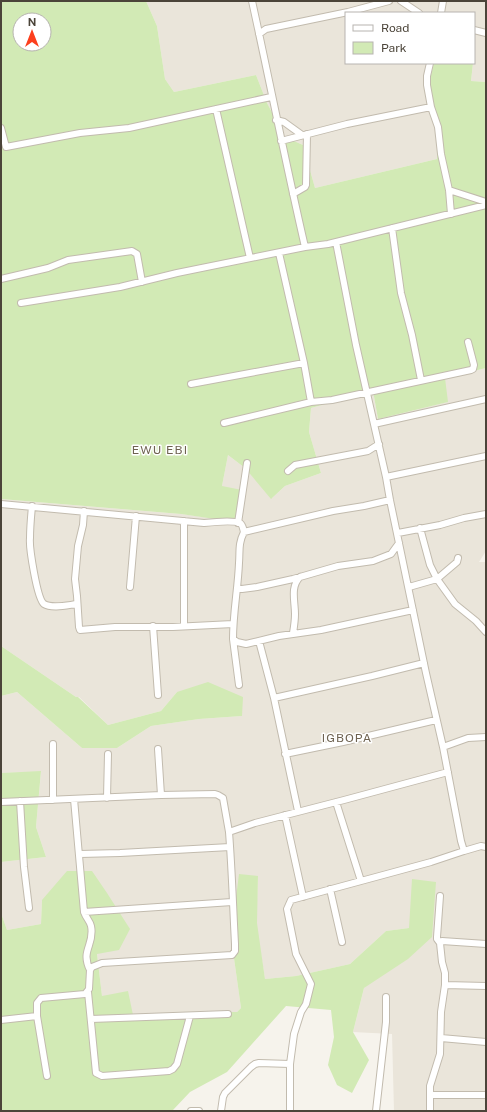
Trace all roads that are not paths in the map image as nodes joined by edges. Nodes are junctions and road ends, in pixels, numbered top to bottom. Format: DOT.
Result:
graph roads {
  1 [pos="252,1"];
  2 [pos="389,1"];
  3 [pos="401,1"];
  4 [pos="443,1"];
  5 [pos="348,12"];
  6 [pos="418,12"];
  7 [pos="441,12"];
  8 [pos="345,13"];
  9 [pos="475,30"];
  10 [pos="486,32"];
  11 [pos="259,34"];
  12 [pos="430,64"];
  13 [pos="271,97"];
  14 [pos="431,107"];
  15 [pos="216,109"];
  16 [pos="276,120"];
  17 [pos="1,128"];
  18 [pos="305,135"];
  19 [pos="281,141"];
  20 [pos="449,190"];
  21 [pos="292,194"];
  22 [pos="477,199"];
  23 [pos="486,202"];
  24 [pos="486,205"];
  25 [pos="479,207"];
  26 [pos="451,214"];
  27 [pos="392,228"];
  28 [pos="336,242"];
  29 [pos="305,247"];
  30 [pos="279,253"];
  31 [pos="250,258"];
  32 [pos="1,279"];
  33 [pos="142,282"];
  34 [pos="21,303"];
  35 [pos="468,342"];
  36 [pos="304,363"];
  37 [pos="421,380"];
  38 [pos="191,384"];
  39 [pos="367,392"];
  40 [pos="486,400"];
  41 [pos="311,402"];
  42 [pos="224,423"];
  43 [pos="374,424"];
  44 [pos="379,444"];
  45 [pos="486,456"];
  46 [pos="247,463"];
  47 [pos="288,471"];
  48 [pos="386,477"];
  49 [pos="390,500"];
  50 [pos="1,504"];
  51 [pos="32,506"];
  52 [pos="84,511"];
  53 [pos="486,514"];
  54 [pos="136,516"];
  55 [pos="184,521"];
  56 [pos="238,523"];
  57 [pos="420,528"];
  58 [pos="244,532"];
  59 [pos="398,534"];
  60 [pos="399,543"];
  61 [pos="391,554"];
  62 [pos="401,555"];
  63 [pos="458,558"];
  64 [pos="300,576"];
  65 [pos="437,579"];
  66 [pos="130,587"];
  67 [pos="408,587"];
  68 [pos="237,588"];
  69 [pos="77,604"];
  70 [pos="413,610"];
  71 [pos="233,624"];
  72 [pos="153,626"];
  73 [pos="184,626"];
  74 [pos="486,632"];
  75 [pos="294,633"];
  76 [pos="233,639"];
  77 [pos="259,641"];
  78 [pos="424,663"];
  79 [pos="239,686"];
  80 [pos="158,695"];
  81 [pos="274,698"];
  82 [pos="436,720"];
  83 [pos="486,737"];
  84 [pos="53,744"];
  85 [pos="443,747"];
  86 [pos="158,749"];
  87 [pos="108,754"];
  88 [pos="285,754"];
  89 [pos="448,772"];
  90 [pos="161,795"];
  91 [pos="107,798"];
  92 [pos="74,799"];
  93 [pos="53,800"];
  94 [pos="2,801"];
  95 [pos="20,801"];
  96 [pos="336,802"];
  97 [pos="298,811"];
  98 [pos="285,815"];
  99 [pos="229,832"];
  100 [pos="230,847"];
  101 [pos="486,847"];
  102 [pos="464,851"];
  103 [pos="80,854"];
  104 [pos="361,880"];
  105 [pos="330,889"];
  106 [pos="440,896"];
  107 [pos="303,897"];
  108 [pos="232,902"];
  109 [pos="29,908"];
  110 [pos="84,912"];
  111 [pos="342,942"];
  112 [pos="440,942"];
  113 [pos="486,944"];
  114 [pos="90,970"];
  115 [pos="445,985"];
  116 [pos="486,986"];
  117 [pos="88,992"];
  118 [pos="386,997"];
  119 [pos="228,1014"];
  120 [pos="37,1016"];
  121 [pos="190,1016"];
  122 [pos="91,1019"];
  123 [pos="1,1020"];
  124 [pos="441,1038"];
  125 [pos="486,1042"];
  126 [pos="290,1064"];
  127 [pos="47,1076"];
  128 [pos="431,1095"];
  129 [pos="486,1096"];
  130 [pos="191,1111"];
  131 [pos="199,1111"];
  132 [pos="221,1111"];
  133 [pos="290,1111"];
  134 [pos="376,1111"];
  135 [pos="430,1111"];
  1 -- 11 [label="street"];
  2 -- 5 [label="street"];
  3 -- 6 [label="street"];
  4 -- 7 [label="street"];
  8 -- 11 [label="street"];
  9 -- 10 [label="street"];
  11 -- 13 [label="street"];
  12 -- 14 [label="street"];
  13 -- 15 [label="street"];
  13 -- 16 [label="street"];
  14 -- 18 [label="street"];
  14 -- 20 [label="street"];
  15 -- 17 [label="street"];
  15 -- 31 [label="street"];
  16 -- 18 [label="street"];
  16 -- 19 [label="street"];
  18 -- 19 [label="street"];
  18 -- 21 [label="street"];
  19 -- 21 [label="street"];
  20 -- 22 [label="street"];
  20 -- 26 [label="street"];
  21 -- 29 [label="street"];
  22 -- 23 [label="street"];
  22 -- 25 [label="street"];
  24 -- 25 [label="street"];
  25 -- 26 [label="street"];
  26 -- 27 [label="street"];
  27 -- 28 [label="street"];
  27 -- 37 [label="street"];
  28 -- 29 [label="street"];
  28 -- 39 [label="street"];
  29 -- 30 [label="street"];
  30 -- 31 [label="street"];
  30 -- 36 [label="street"];
  31 -- 33 [label="street"];
  32 -- 33 [label="street"];
  33 -- 34 [label="street"];
  35 -- 37 [label="street"];
  36 -- 38 [label="street"];
  36 -- 41 [label="street"];
  37 -- 39 [label="street"];
  39 -- 41 [label="street"];
  39 -- 43 [label="street"];
  40 -- 43 [label="street"];
  41 -- 42 [label="street"];
  43 -- 44 [label="street"];
  44 -- 47 [label="street"];
  44 -- 48 [label="street"];
  45 -- 48 [label="street"];
  46 -- 56 [label="street"];
  48 -- 49 [label="street"];
  49 -- 58 [label="street"];
  49 -- 59 [label="street"];
  50 -- 51 [label="street"];
  51 -- 52 [label="street"];
  51 -- 69 [label="street"];
  52 -- 54 [label="street"];
  52 -- 69 [label="street"];
  53 -- 57 [label="street"];
  54 -- 55 [label="street"];
  54 -- 66 [label="street"];
  55 -- 56 [label="street"];
  55 -- 73 [label="street"];
  56 -- 58 [label="street"];
  57 -- 59 [label="street"];
  57 -- 65 [label="street"];
  58 -- 68 [label="street"];
  59 -- 60 [label="street"];
  60 -- 61 [label="street"];
  60 -- 62 [label="street"];
  61 -- 62 [label="street"];
  61 -- 64 [label="street"];
  62 -- 67 [label="street"];
  63 -- 65 [label="street"];
  64 -- 68 [label="street"];
  64 -- 75 [label="street"];
  65 -- 67 [label="street"];
  65 -- 74 [label="street"];
  67 -- 70 [label="street"];
  68 -- 71 [label="street"];
  69 -- 72 [label="street"];
  70 -- 75 [label="street"];
  70 -- 78 [label="street"];
  71 -- 73 [label="street"];
  71 -- 76 [label="street"];
  72 -- 73 [label="street"];
  72 -- 80 [label="street"];
  75 -- 77 [label="street"];
  76 -- 77 [label="street"];
  76 -- 79 [label="street"];
  77 -- 81 [label="street"];
  78 -- 81 [label="street"];
  78 -- 82 [label="street"];
  81 -- 88 [label="street"];
  82 -- 85 [label="street"];
  82 -- 88 [label="street"];
  83 -- 85 [label="street"];
  84 -- 93 [label="street"];
  85 -- 89 [label="street"];
  86 -- 90 [label="street"];
  87 -- 91 [label="street"];
  88 -- 97 [label="street"];
  89 -- 96 [label="street"];
  89 -- 102 [label="street"];
  90 -- 91 [label="street"];
  90 -- 99 [label="street"];
  91 -- 92 [label="street"];
  92 -- 93 [label="street"];
  92 -- 103 [label="street"];
  93 -- 95 [label="street"];
  94 -- 95 [label="street"];
  95 -- 109 [label="street"];
  96 -- 97 [label="street"];
  96 -- 104 [label="street"];
  97 -- 98 [label="street"];
  98 -- 99 [label="street"];
  98 -- 107 [label="street"];
  99 -- 100 [label="street"];
  100 -- 103 [label="street"];
  100 -- 108 [label="street"];
  101 -- 102 [label="street"];
  102 -- 104 [label="street"];
  103 -- 110 [label="street"];
  104 -- 105 [label="street"];
  105 -- 107 [label="street"];
  105 -- 111 [label="street"];
  106 -- 112 [label="street"];
  107 -- 126 [label="street"];
  108 -- 110 [label="street"];
  108 -- 114 [label="street"];
  110 -- 114 [label="street"];
  112 -- 113 [label="street"];
  112 -- 115 [label="street"];
  114 -- 117 [label="street"];
  115 -- 116 [label="street"];
  115 -- 124 [label="street"];
  117 -- 120 [label="street"];
  117 -- 122 [label="street"];
  118 -- 134 [label="street"];
  119 -- 121 [label="street"];
  120 -- 123 [label="street"];
  120 -- 127 [label="street"];
  121 -- 122 [label="street"];
  121 -- 122 [label="street"];
  124 -- 125 [label="street"];
  124 -- 128 [label="street"];
  126 -- 132 [label="street"];
  126 -- 133 [label="street"];
  128 -- 129 [label="street"];
  128 -- 135 [label="street"];
  130 -- 131 [label="street"];
}
